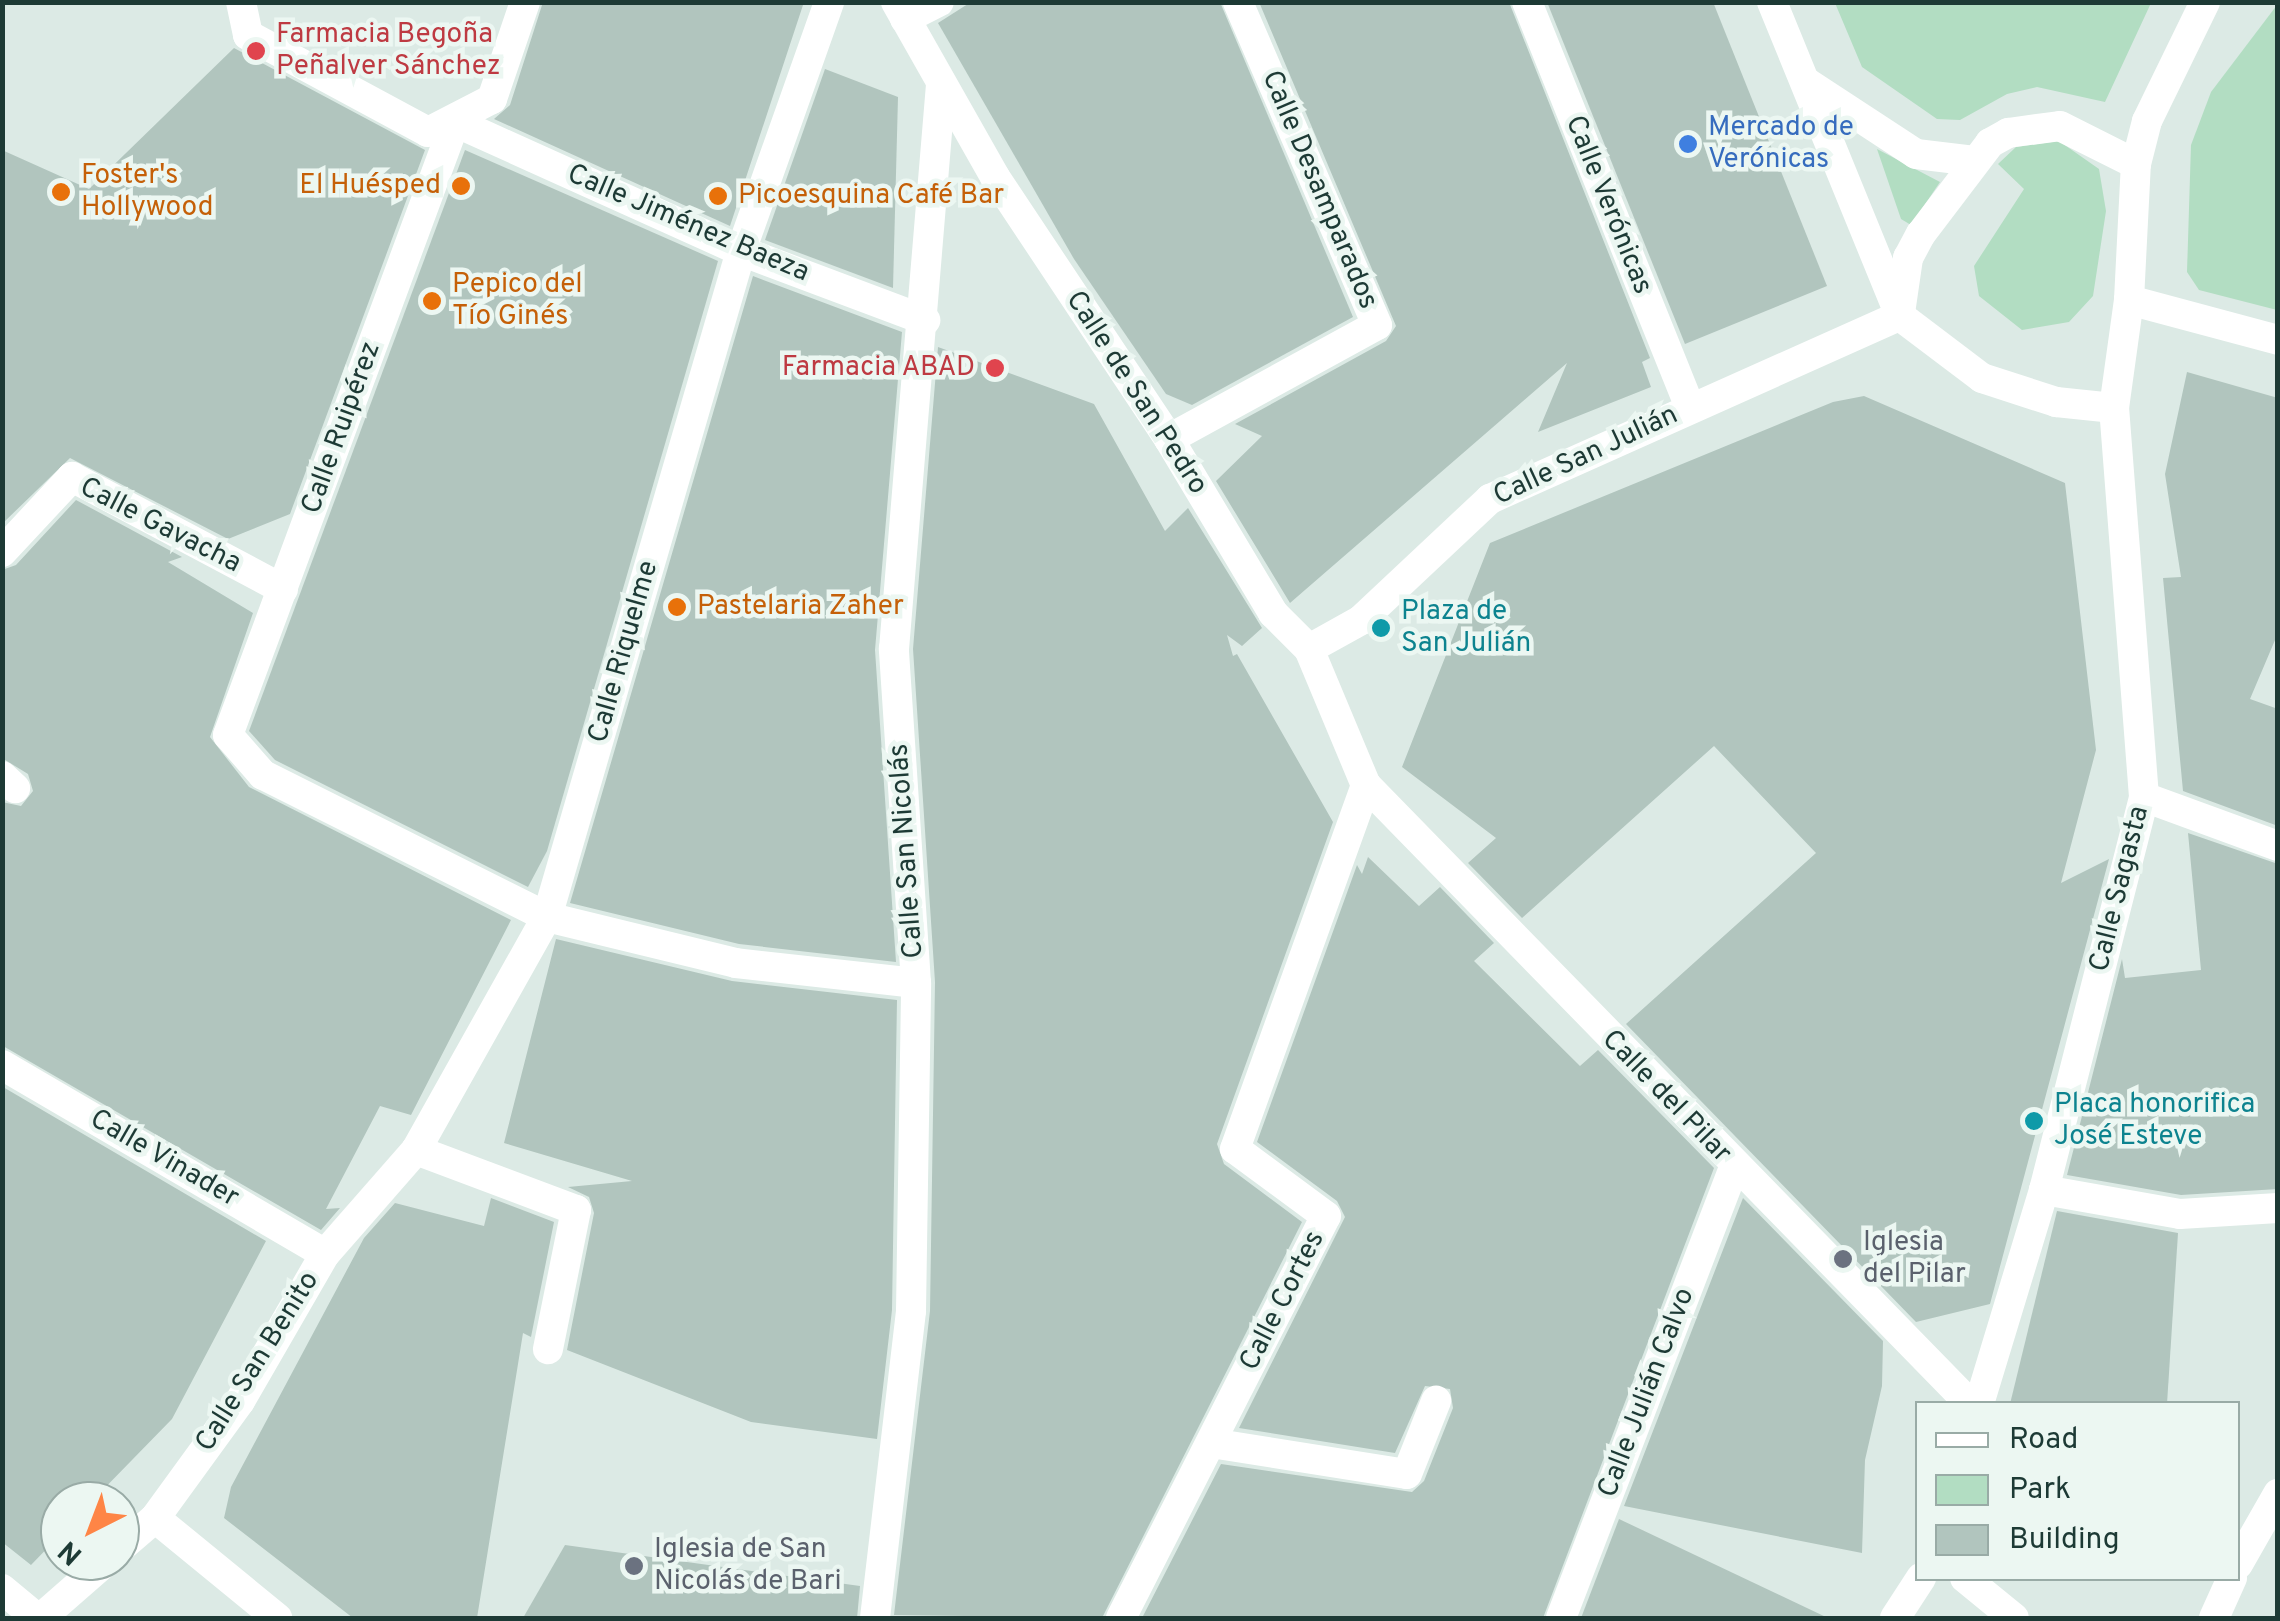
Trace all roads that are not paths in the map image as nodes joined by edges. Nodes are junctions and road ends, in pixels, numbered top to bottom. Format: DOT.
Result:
graph roads {
  1 [pos="240,2"];
  2 [pos="525,2"];
  3 [pos="829,2"];
  4 [pos="939,2"];
  5 [pos="1238,2"];
  6 [pos="1527,2"];
  7 [pos="1772,2"];
  8 [pos="2205,2"];
  9 [pos="900,10"];
  10 [pos="1802,79"];
  11 [pos="942,84"];
  12 [pos="455,122"];
  13 [pos="1975,161"];
  14 [pos="2136,164"];
  15 [pos="741,251"];
  16 [pos="2129,300"];
  17 [pos="1900,316"];
  18 [pos="925,320"];
  19 [pos="2278,340"];
  20 [pos="1690,407"];
  21 [pos="2114,408"];
  22 [pos="1169,438"];
  23 [pos="2,552"];
  24 [pos="283,589"];
  25 [pos="1309,649"];
  26 [pos="1366,785"];
  27 [pos="2144,797"];
  28 [pos="2278,846"];
  29 [pos="548,917"];
  30 [pos="916,982"];
  31 [pos="2,1064"];
  32 [pos="416,1150"];
  33 [pos="1734,1168"];
  34 [pos="2044,1190"];
  35 [pos="2278,1208"];
  36 [pos="325,1254"];
  37 [pos="548,1349"];
  38 [pos="1436,1401"];
  39 [pos="1967,1401"];
  40 [pos="1980,1401"];
  41 [pos="1211,1443"];
  42 [pos="2278,1494"];
  43 [pos="155,1518"];
  44 [pos="140,1531"];
  45 [pos="2240,1560"];
  46 [pos="82,1581"];
  47 [pos="1918,1581"];
  48 [pos="1969,1581"];
  49 [pos="2231,1581"];
  50 [pos="2,1589"];
  51 [pos="39,1618"];
  52 [pos="276,1618"];
  53 [pos="876,1618"];
  54 [pos="1121,1618"];
  55 [pos="1561,1618"];
  56 [pos="1895,1618"];
  57 [pos="2014,1618"];
  58 [pos="2214,1618"];
  1 -- 12 [label="street"];
  2 -- 12 [label="street"];
  3 -- 15 [label="street, Calle Riquelme"];
  4 -- 9 [label="street"];
  5 -- 22 [label="street, Calle Desamparados"];
  6 -- 20 [label="street, Calle Verónicas"];
  7 -- 10 [label="street"];
  8 -- 14 [label="street"];
  9 -- 11 [label="street, Calle de San Pedro"];
  10 -- 13 [label="street"];
  10 -- 17 [label="street"];
  11 -- 18 [label="street, Calle San Nicolás"];
  11 -- 22 [label="street, Calle de San Pedro"];
  12 -- 15 [label="street, Calle Jiménez Baeza"];
  12 -- 24 [label="street, Calle Ruipérez"];
  13 -- 14 [label="street"];
  13 -- 17 [label="street"];
  14 -- 16 [label="street"];
  15 -- 18 [label="street, Calle Jiménez Baeza"];
  15 -- 29 [label="street, Calle Riquelme"];
  16 -- 19 [label="street"];
  16 -- 21 [label="street, Calle Sagasta"];
  17 -- 20 [label="street, Calle San Julián"];
  17 -- 21 [label="street"];
  18 -- 30 [label="street, Calle San Nicolás"];
  20 -- 25 [label="street, Calle San Julián"];
  21 -- 27 [label="street, Calle Sagasta"];
  22 -- 25 [label="street, Calle de San Pedro"];
  23 -- 24 [label="street, Calle Gavacha"];
  24 -- 29 [label="street, Calle Ruipérez"];
  25 -- 26 [label="street, Calle de San Pedro"];
  26 -- 33 [label="street, Calle del Pilar"];
  26 -- 41 [label="street, Calle Cortes"];
  27 -- 28 [label="street"];
  27 -- 34 [label="street, Calle Sagasta"];
  29 -- 30 [label="street"];
  29 -- 32 [label="street, Calle Riquelme"];
  30 -- 53 [label="street, Calle San Nicolás"];
  31 -- 36 [label="street, Calle Vinader"];
  32 -- 36 [label="street, Calle Riquelme"];
  32 -- 37 [label="street"];
  33 -- 39 [label="street, Calle del Pilar"];
  33 -- 55 [label="street, Calle Julián Calvo"];
  34 -- 35 [label="street"];
  34 -- 40 [label="street, Calle Sagasta"];
  36 -- 43 [label="street, Calle San Benito"];
  38 -- 41 [label="street"];
  41 -- 54 [label="street, Calle Cortes"];
  42 -- 45 [label="street"];
  43 -- 44 [label="street, Calle San Benito"];
  43 -- 52 [label="street"];
  46 -- 51 [label="street"];
  47 -- 56 [label="street"];
  48 -- 57 [label="street"];
  49 -- 58 [label="street"];
  50 -- 51 [label="street"];
}
